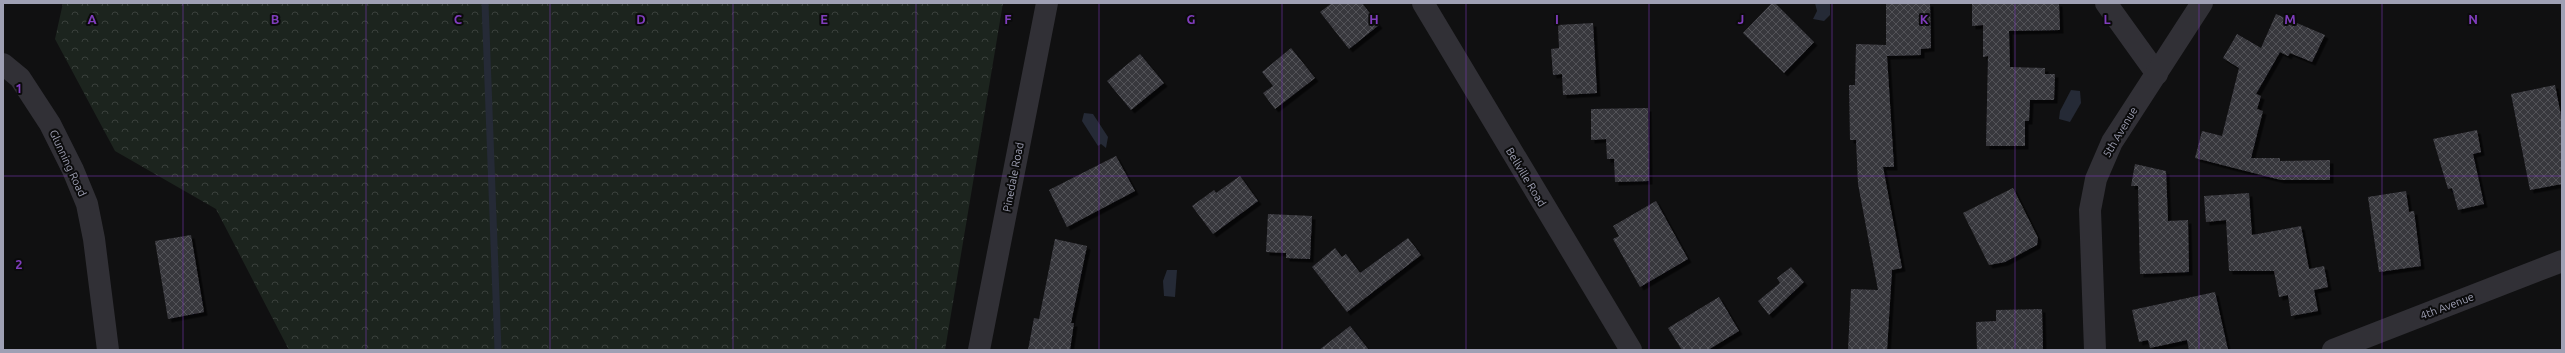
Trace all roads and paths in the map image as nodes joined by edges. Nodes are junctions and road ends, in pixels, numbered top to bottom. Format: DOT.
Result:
graph roads {
  1 [pos="1047,3"];
  2 [pos="1423,3"];
  3 [pos="2106,3"];
  4 [pos="2202,3"];
  5 [pos="3,64"];
  6 [pos="2157,74"];
  7 [pos="2562,261"];
  8 [pos="108,350"];
  9 [pos="978,350"];
  10 [pos="1630,350"];
  11 [pos="2095,350"];
  12 [pos="2333,350"];
  1 -- 9 [label="street, Pinedale Road"];
  2 -- 10 [label="street, Bellville Road"];
  3 -- 6 [label="street"];
  4 -- 6 [label="street, 5th Avenue"];
  5 -- 8 [label="street, Glunning Road"];
  6 -- 11 [label="street, 5th Avenue"];
  7 -- 12 [label="street, 4th Avenue"];
}
